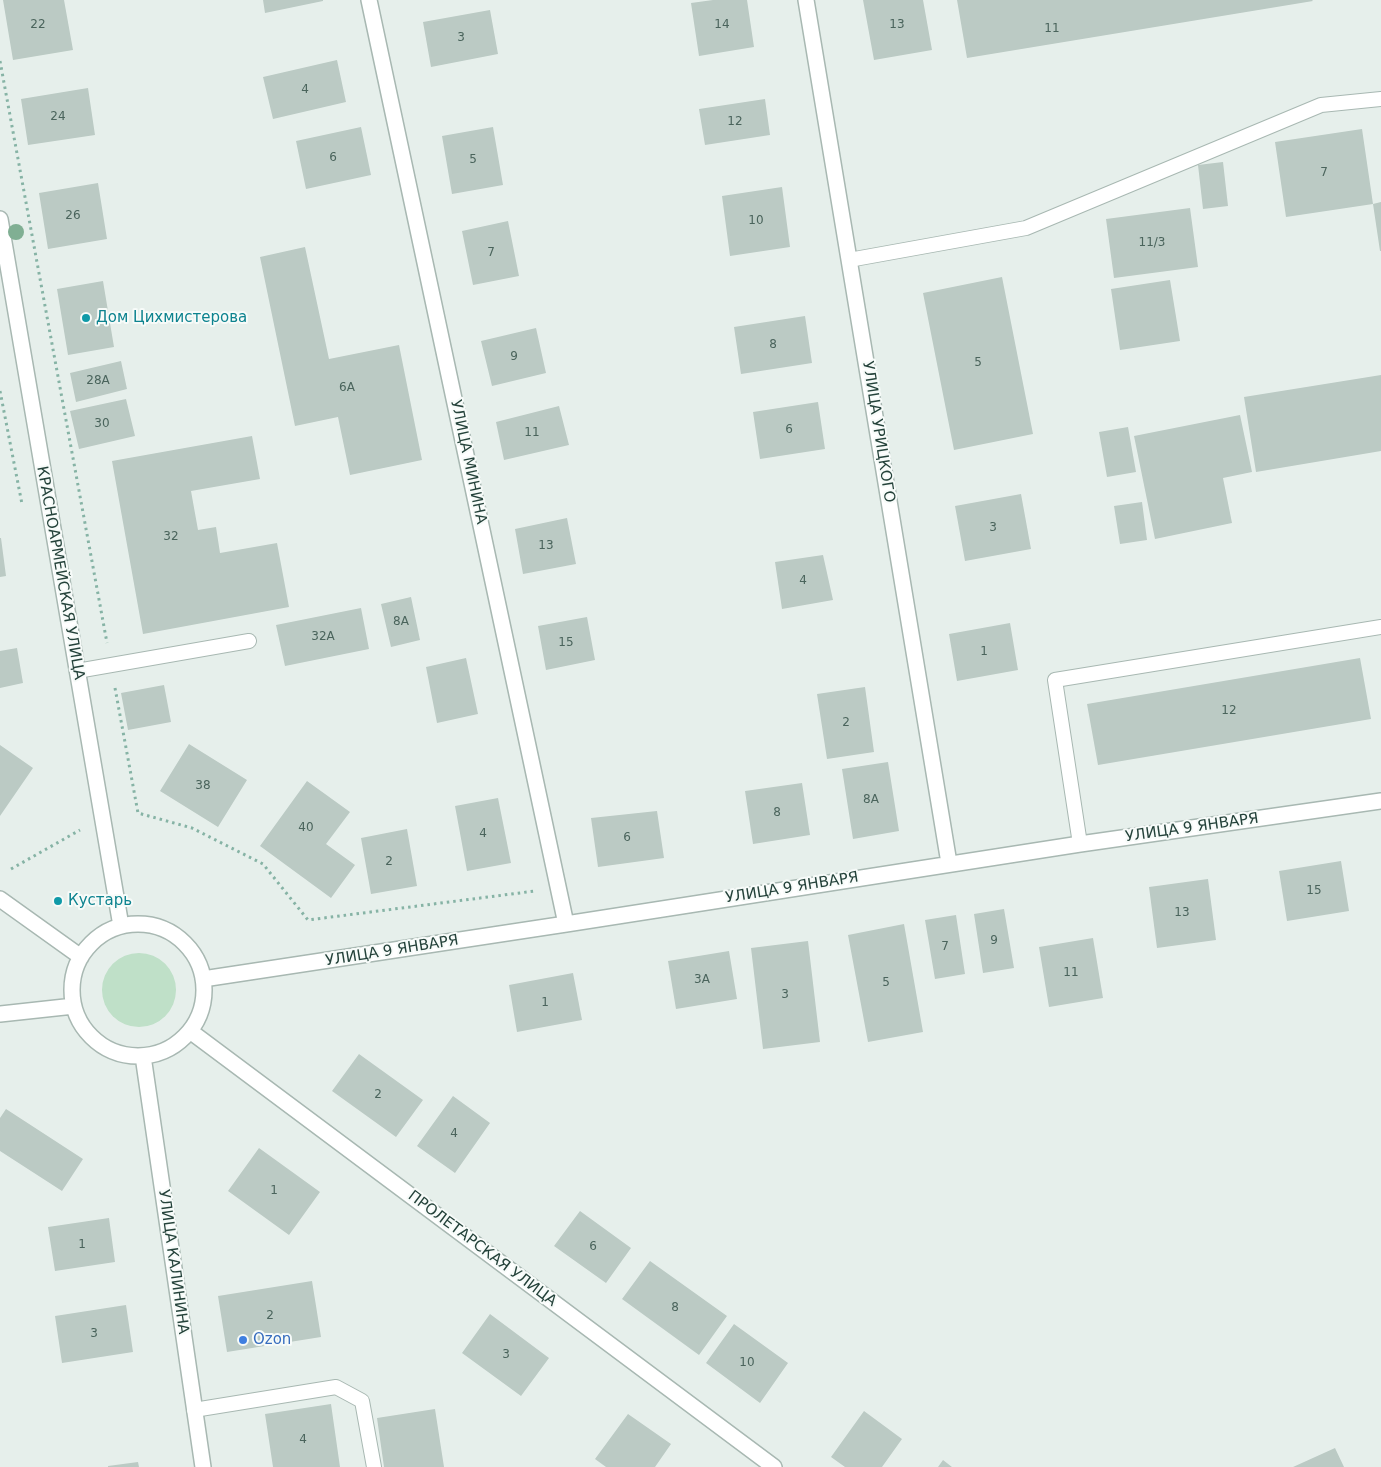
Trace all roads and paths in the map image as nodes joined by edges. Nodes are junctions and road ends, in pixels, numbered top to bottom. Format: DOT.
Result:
graph roads {
  1 [pos="369,0"];
  2 [pos="806,0"];
  3 [pos="0,61"];
  4 [pos="1381,99"];
  5 [pos="0,219"];
  6 [pos="849,260"];
  7 [pos="0,391"];
  8 [pos="22,508"];
  9 [pos="1381,627"];
  10 [pos="250,641"];
  11 [pos="111,665"];
  12 [pos="77,671"];
  13 [pos="1381,801"];
  14 [pos="83,828"];
  15 [pos="1080,844"];
  16 [pos="949,863"];
  17 [pos="11,869"];
  18 [pos="543,890"];
  19 [pos="0,899"];
  20 [pos="566,924"];
  21 [pos="121,926"];
  22 [pos="81,957"];
  23 [pos="203,979"];
  24 [pos="74,1006"];
  25 [pos="0,1014"];
  26 [pos="190,1031"];
  27 [pos="143,1056"];
  28 [pos="194,1410"];
  29 [pos="203,1467"];
  30 [pos="374,1467"];
  31 [pos="774,1467"];
  1 -- 20 [label="street, УЛИЦА МИНИНА"];
  2 -- 6 [label="street, УЛИЦА УРИЦКОГО"];
  3 -- 11 [label="path"];
  4 -- 6 [label="lane"];
  5 -- 12 [label="street, КРАСНОАРМЕЙСКАЯ УЛИЦА"];
  6 -- 16 [label="street, УЛИЦА УРИЦКОГО"];
  7 -- 8 [label="path"];
  9 -- 15 [label="lane"];
  10 -- 11 [label="lane"];
  11 -- 12 [label="lane"];
  11 -- 18 [label="path"];
  12 -- 21 [label="street, КРАСНОАРМЕЙСКАЯ УЛИЦА"];
  13 -- 15 [label="street, УЛИЦА 9 ЯНВАРЯ"];
  14 -- 17 [label="path"];
  15 -- 16 [label="street, УЛИЦА 9 ЯНВАРЯ"];
  16 -- 20 [label="street, УЛИЦА 9 ЯНВАРЯ"];
  19 -- 22 [label="street"];
  20 -- 23 [label="street, УЛИЦА 9 ЯНВАРЯ"];
  21 -- 22 [label="street"];
  21 -- 23 [label="street"];
  22 -- 24 [label="street"];
  23 -- 26 [label="street"];
  24 -- 25 [label="street"];
  24 -- 27 [label="street"];
  26 -- 27 [label="street"];
  26 -- 31 [label="street, ПРОЛЕТАРСКАЯ УЛИЦА"];
  27 -- 28 [label="street, УЛИЦА КАЛИНИНА"];
  28 -- 29 [label="street, УЛИЦА КАЛИНИНА"];
  28 -- 30 [label="lane"];
}
